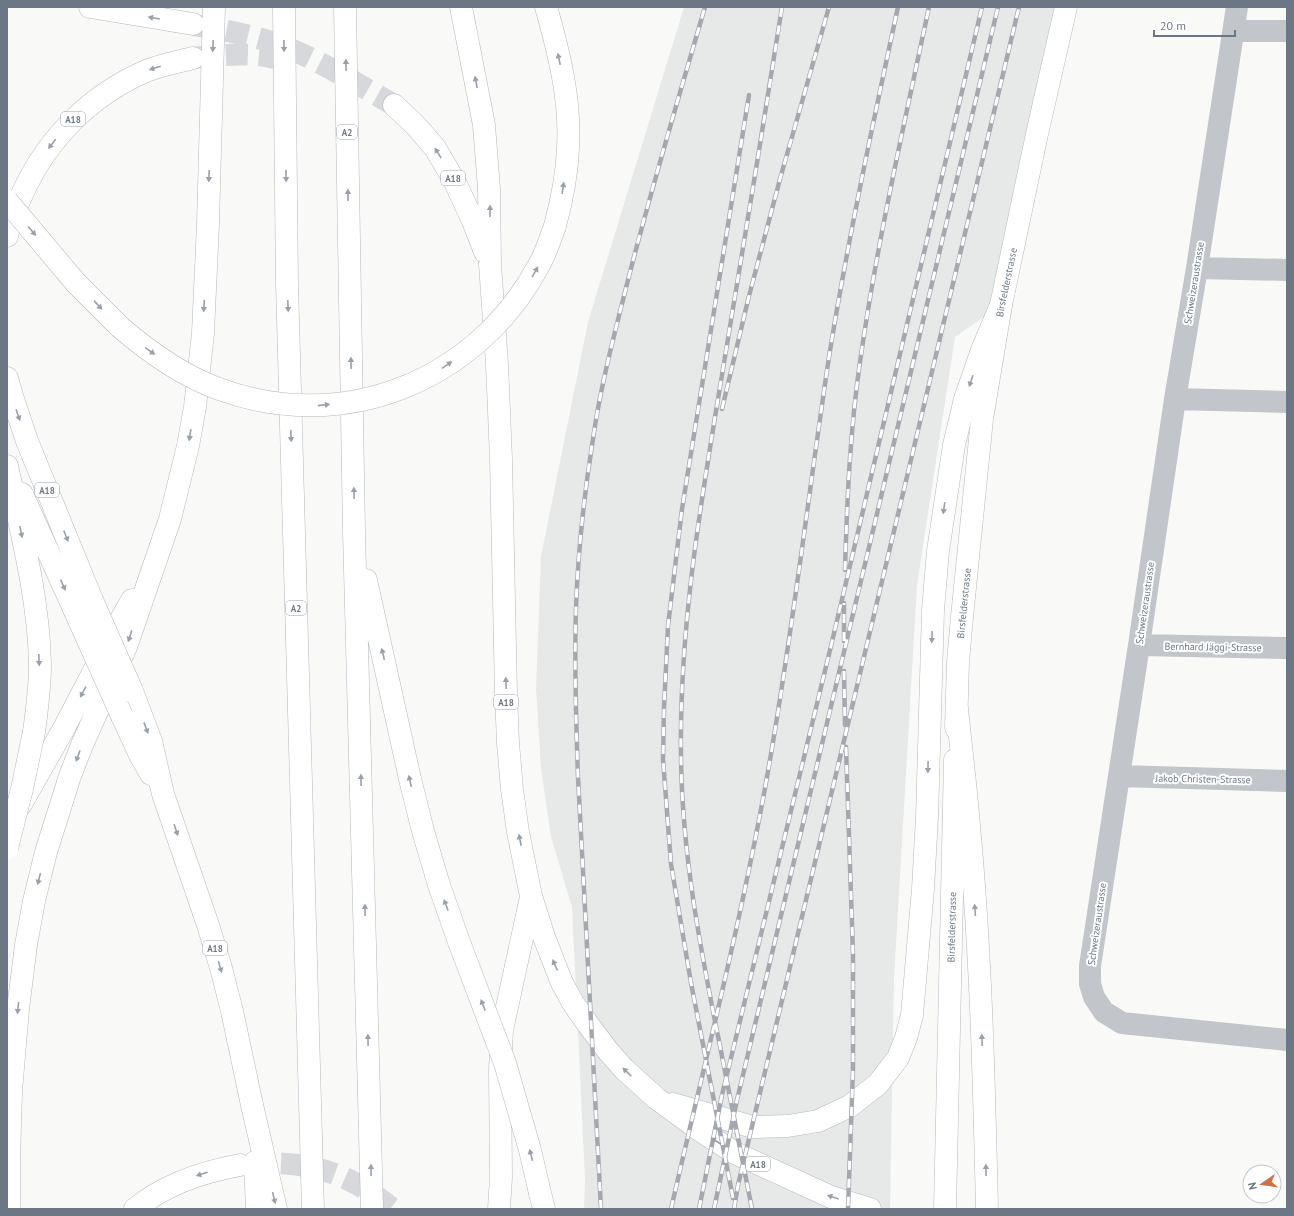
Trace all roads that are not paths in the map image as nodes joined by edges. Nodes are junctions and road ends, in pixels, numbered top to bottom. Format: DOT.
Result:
graph roads {
  1 [pos="90,7"];
  2 [pos="214,7"];
  3 [pos="284,7"];
  4 [pos="345,7"];
  5 [pos="461,7"];
  6 [pos="546,7"];
  7 [pos="1066,7"];
  8 [pos="1236,7"];
  9 [pos="193,24"];
  10 [pos="1234,31"];
  11 [pos="1287,32"];
  12 [pos="193,58"];
  13 [pos="394,105"];
  14 [pos="7,201"];
  15 [pos="7,236"];
  16 [pos="490,264"];
  17 [pos="1197,268"];
  18 [pos="1287,270"];
  19 [pos="1000,305"];
  20 [pos="7,378"];
  21 [pos="1175,399"];
  22 [pos="1287,402"];
  23 [pos="7,460"];
  24 [pos="7,466"];
  25 [pos="354,532"];
  26 [pos="156,560"];
  27 [pos="83,605"];
  28 [pos="1139,645"];
  29 [pos="1287,648"];
  30 [pos="957,709"];
  31 [pos="1120,776"];
  32 [pos="1287,781"];
  33 [pos="163,794"];
  34 [pos="7,828"];
  35 [pos="7,848"];
  36 [pos="531,896"];
  37 [pos="1287,1040"];
  38 [pos="656,1098"];
  39 [pos="252,1105"];
  40 [pos="240,1165"];
  41 [pos="542,1201"];
  42 [pos="9,1209"];
  43 [pos="135,1209"];
  44 [pos="257,1209"];
  45 [pos="276,1209"];
  46 [pos="313,1209"];
  47 [pos="372,1209"];
  48 [pos="499,1209"];
  49 [pos="870,1209"];
  50 [pos="945,1209"];
  51 [pos="987,1209"];
  9 -- 1 [label="main road, one-way"];
  2 -- 26 [label="main road, one-way"];
  3 -- 46 [label="main road, A2, one-way"];
  25 -- 4 [label="main road, A2, one-way"];
  16 -- 5 [label="main road, one-way"];
  14 -- 6 [label="main road, one-way, bridge"];
  7 -- 19 [label="main road, Birsfelderstrasse"];
  8 -- 10 [label="street, Schweizeraustrasse"];
  10 -- 11 [label="street"];
  10 -- 17 [label="street, Schweizeraustrasse"];
  12 -- 15 [label="main road, A18, one-way"];
  16 -- 13 [label="main road, A18, one-way"];
  36 -- 16 [label="main road, A18, one-way"];
  17 -- 18 [label="street"];
  17 -- 21 [label="street, Schweizeraustrasse"];
  19 -- 30 [label="main road, Birsfelderstrasse"];
  19 -- 38 [label="main road, one-way"];
  20 -- 27 [label="main road, A18, one-way"];
  21 -- 22 [label="street"];
  21 -- 28 [label="street, Schweizeraustrasse"];
  23 -- 27 [label="main road, one-way"];
  24 -- 35 [label="main road, one-way, bridge"];
  41 -- 25 [label="main road, one-way, bridge"];
  47 -- 25 [label="main road, A2, one-way"];
  26 -- 34 [label="main road, one-way"];
  26 -- 42 [label="main road, one-way"];
  27 -- 33 [label="main road, bridge"];
  27 -- 33 [label="main road, A18, one-way, bridge"];
  28 -- 29 [label="street, Bernhard Jäggi-Strasse"];
  28 -- 31 [label="street, Schweizeraustrasse"];
  30 -- 50 [label="main road, Birsfelderstrasse"];
  51 -- 30 [label="main road, one-way"];
  31 -- 32 [label="street, Jakob Christen-Strasse"];
  31 -- 37 [label="street, Schweizeraustrasse"];
  33 -- 39 [label="main road, A18, one-way"];
  38 -- 36 [label="main road, A18, one-way"];
  36 -- 48 [label="main road, A18"];
  49 -- 38 [label="main road, A18, one-way"];
  39 -- 44 [label="main road"];
  39 -- 45 [label="main road, one-way"];
  40 -- 43 [label="main road, one-way"];
}
